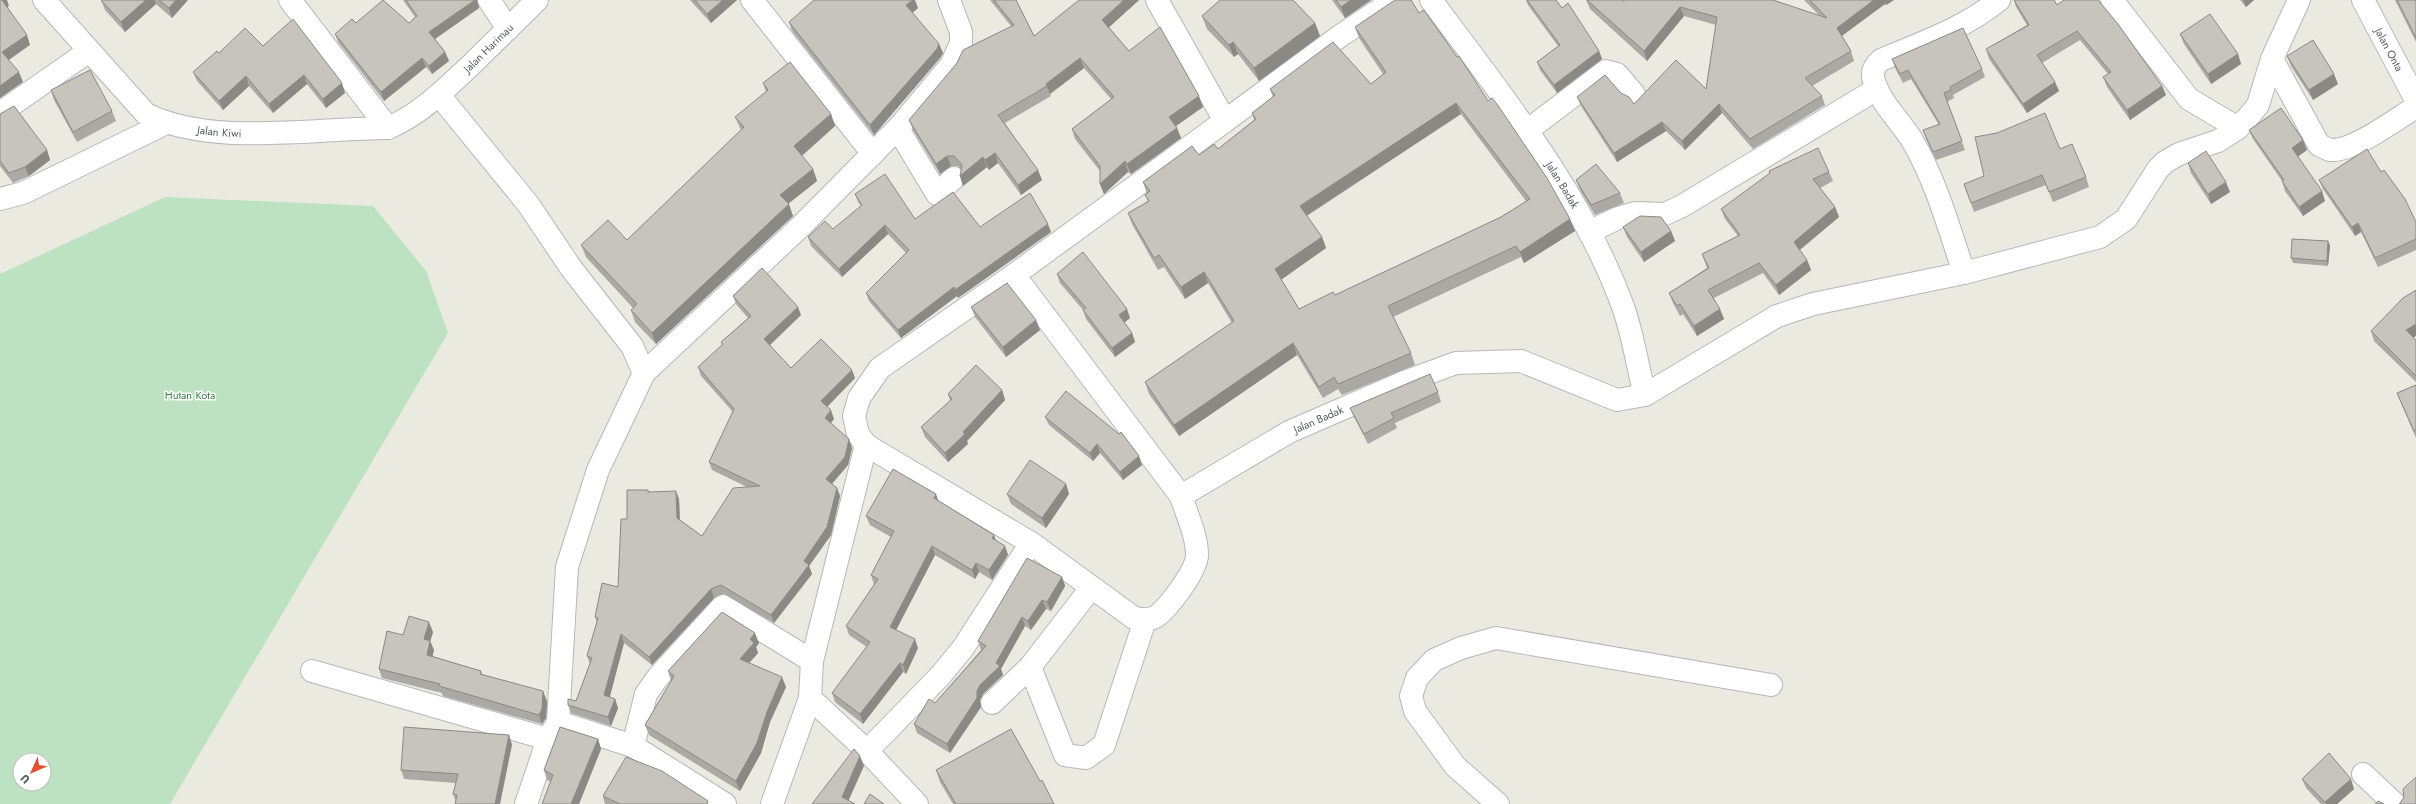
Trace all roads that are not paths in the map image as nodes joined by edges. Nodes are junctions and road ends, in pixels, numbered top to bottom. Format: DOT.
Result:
graph roads {
  1 [pos="44,0"];
  2 [pos="290,0"];
  3 [pos="489,0"];
  4 [pos="537,0"];
  5 [pos="752,0"];
  6 [pos="949,0"];
  7 [pos="1157,0"];
  8 [pos="1394,0"];
  9 [pos="1431,0"];
  10 [pos="1999,0"];
  11 [pos="2112,0"];
  12 [pos="2300,0"];
  13 [pos="2362,0"];
  14 [pos="508,29"];
  15 [pos="89,51"];
  16 [pos="2272,60"];
  17 [pos="1877,89"];
  18 [pos="1634,94"];
  19 [pos="439,95"];
  20 [pos="2416,100"];
  21 [pos="2416,107"];
  22 [pos="0,113"];
  23 [pos="1225,121"];
  24 [pos="164,124"];
  25 [pos="388,128"];
  26 [pos="2238,128"];
  27 [pos="898,129"];
  28 [pos="1528,130"];
  29 [pos="872,154"];
  30 [pos="954,178"];
  31 [pos="0,200"];
  32 [pos="1589,232"];
  33 [pos="1964,273"];
  34 [pos="1014,275"];
  35 [pos="644,373"];
  36 [pos="1645,395"];
  37 [pos="866,445"];
  38 [pos="1181,496"];
  39 [pos="1031,543"];
  40 [pos="1090,588"];
  41 [pos="1139,619"];
  42 [pos="812,661"];
  43 [pos="1030,667"];
  44 [pos="312,671"];
  45 [pos="1771,686"];
  46 [pos="810,698"];
  47 [pos="992,703"];
  48 [pos="553,730"];
  49 [pos="633,746"];
  50 [pos="867,751"];
  51 [pos="2363,774"];
  52 [pos="526,804"];
  53 [pos="725,804"];
  54 [pos="772,804"];
  55 [pos="917,804"];
  56 [pos="1498,804"];
  57 [pos="2396,804"];
  1 -- 15 [label="street, Jalan Kiwi"];
  2 -- 25 [label="street"];
  3 -- 14 [label="street"];
  4 -- 14 [label="street, Jalan Harimau"];
  5 -- 29 [label="street"];
  6 -- 27 [label="street"];
  7 -- 23 [label="street"];
  8 -- 23 [label="street"];
  9 -- 28 [label="street, Jalan Badak"];
  10 -- 17 [label="street"];
  11 -- 26 [label="street"];
  12 -- 16 [label="street"];
  13 -- 20 [label="street, Jalan Onta"];
  14 -- 19 [label="street, Jalan Harimau"];
  15 -- 22 [label="street"];
  15 -- 24 [label="street, Jalan Kiwi"];
  16 -- 21 [label="street"];
  16 -- 26 [label="street"];
  17 -- 32 [label="street"];
  17 -- 33 [label="street"];
  18 -- 28 [label="street"];
  19 -- 25 [label="street, Jalan Kiwi"];
  19 -- 35 [label="street"];
  23 -- 34 [label="street"];
  24 -- 25 [label="street, Jalan Kiwi"];
  24 -- 31 [label="street"];
  26 -- 33 [label="street"];
  27 -- 29 [label="street"];
  27 -- 30 [label="street"];
  28 -- 32 [label="street, Jalan Badak"];
  29 -- 35 [label="street"];
  32 -- 36 [label="street, Jalan Badak"];
  33 -- 36 [label="street"];
  34 -- 37 [label="street"];
  34 -- 38 [label="street"];
  35 -- 48 [label="street"];
  36 -- 38 [label="street, Jalan Badak"];
  37 -- 39 [label="street"];
  37 -- 42 [label="street"];
  38 -- 41 [label="street"];
  39 -- 40 [label="street"];
  39 -- 50 [label="street"];
  40 -- 41 [label="street"];
  40 -- 43 [label="street"];
  41 -- 43 [label="street"];
  42 -- 46 [label="street"];
  42 -- 49 [label="street"];
  43 -- 47 [label="street"];
  44 -- 48 [label="street"];
  45 -- 56 [label="street"];
  46 -- 50 [label="street"];
  46 -- 54 [label="street"];
  48 -- 49 [label="street"];
  48 -- 52 [label="street"];
  49 -- 53 [label="street"];
  50 -- 55 [label="street"];
  51 -- 57 [label="street"];
}
